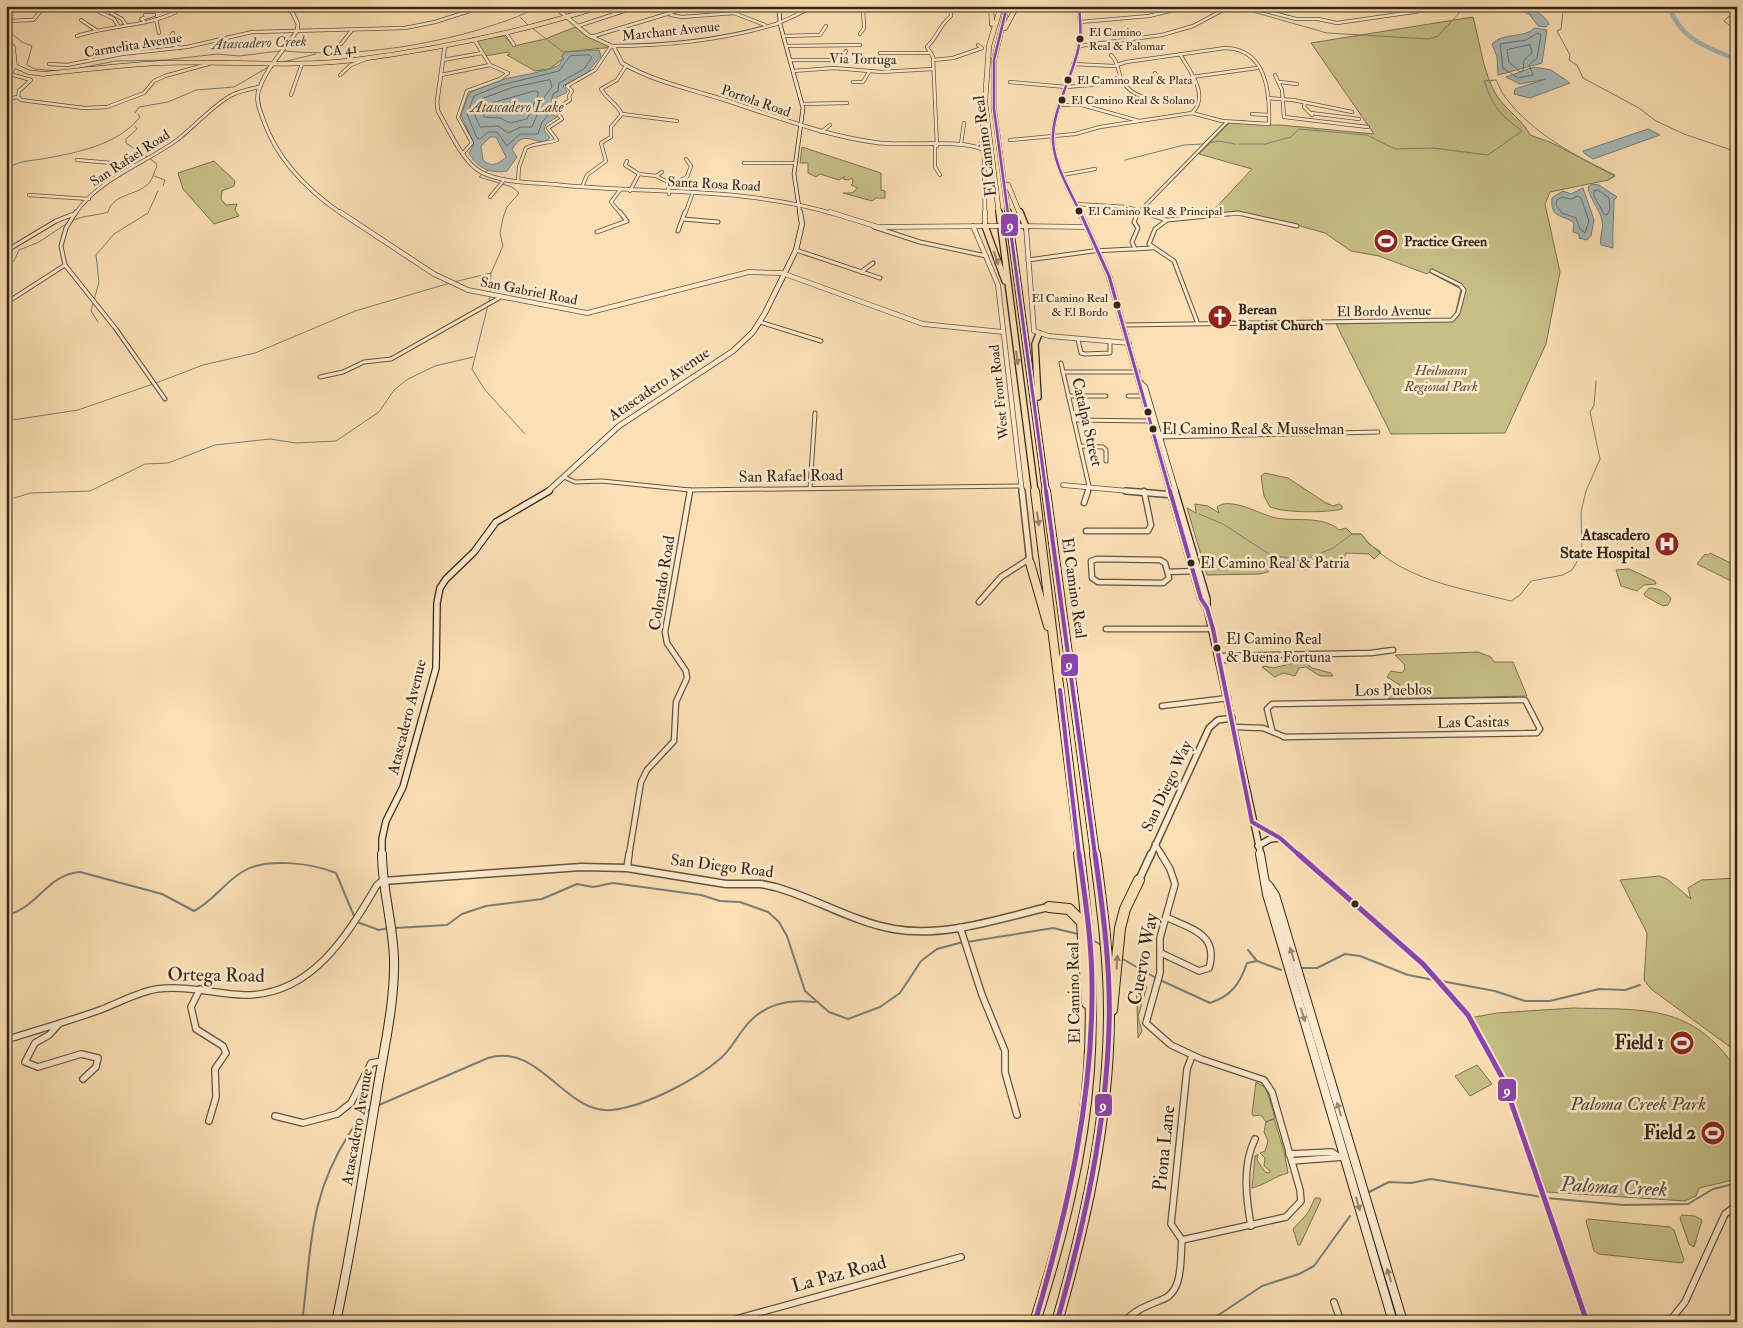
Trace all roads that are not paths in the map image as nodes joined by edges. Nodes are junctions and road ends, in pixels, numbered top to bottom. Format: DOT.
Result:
graph roads {
  1 [pos="14,6"];
  2 [pos="40,6"];
  3 [pos="87,6"];
  4 [pos="177,6"];
  5 [pos="289,6"];
  6 [pos="485,6"];
  7 [pos="554,6"];
  8 [pos="602,6"];
  9 [pos="639,6"];
  10 [pos="693,6"];
  11 [pos="778,6"];
  12 [pos="815,6"];
  13 [pos="863,6"];
  14 [pos="950,6"];
  15 [pos="991,6"];
  16 [pos="1000,6"];
  17 [pos="1007,6"];
  18 [pos="1017,6"];
  19 [pos="1079,6"];
  20 [pos="1190,6"];
  21 [pos="1346,6"];
  22 [pos="1422,6"];
  23 [pos="1436,6"];
  24 [pos="8,8"];
  25 [pos="116,10"];
  26 [pos="1351,10"];
  27 [pos="1427,10"];
  28 [pos="670,14"];
  29 [pos="146,15"];
  30 [pos="567,18"];
  31 [pos="156,19"];
  32 [pos="81,20"];
  33 [pos="6,21"];
  34 [pos="145,21"];
  35 [pos="779,22"];
  36 [pos="1080,22"];
  37 [pos="126,25"];
  38 [pos="118,26"];
  39 [pos="578,26"];
  40 [pos="766,26"];
  41 [pos="826,26"];
  42 [pos="993,29"];
  43 [pos="96,30"];
  44 [pos="297,30"];
  45 [pos="352,30"];
  46 [pos="159,33"];
  47 [pos="173,33"];
  48 [pos="506,33"];
  49 [pos="860,34"];
  50 [pos="77,36"];
  51 [pos="783,36"];
  52 [pos="592,37"];
  53 [pos="474,39"];
  54 [pos="6,40"];
  55 [pos="997,43"];
  56 [pos="341,44"];
  57 [pos="446,44"];
  58 [pos="514,44"];
  59 [pos="860,45"];
  60 [pos="978,45"];
  61 [pos="786,46"];
  62 [pos="1079,46"];
  63 [pos="614,47"];
  64 [pos="181,48"];
  65 [pos="846,52"];
  66 [pos="482,53"];
  67 [pos="880,53"];
  68 [pos="931,54"];
  69 [pos="1180,54"];
  70 [pos="1111,56"];
  71 [pos="366,59"];
  72 [pos="443,60"];
  73 [pos="790,60"];
  74 [pos="933,60"];
  75 [pos="49,64"];
  76 [pos="208,64"];
  77 [pos="274,64"];
  78 [pos="302,64"];
  79 [pos="1073,64"];
  80 [pos="490,65"];
  81 [pos="1117,65"];
  82 [pos="15,66"];
  83 [pos="626,66"];
  84 [pos="1257,68"];
  85 [pos="933,69"];
  86 [pos="793,71"];
  87 [pos="869,72"];
  88 [pos="1155,73"];
  89 [pos="441,75"];
  90 [pos="1276,75"];
  91 [pos="340,76"];
  92 [pos="1192,77"];
  93 [pos="853,82"];
  94 [pos="1010,82"];
  95 [pos="1123,82"];
  96 [pos="1280,82"];
  97 [pos="1298,85"];
  98 [pos="259,87"];
  99 [pos="1066,87"];
  100 [pos="292,95"];
  101 [pos="18,97"];
  102 [pos="6,99"];
  103 [pos="1268,99"];
  104 [pos="1282,100"];
  105 [pos="986,102"];
  106 [pos="1183,102"];
  107 [pos="847,103"];
  108 [pos="1306,103"];
  109 [pos="802,104"];
  110 [pos="1060,105"];
  111 [pos="1352,112"];
  112 [pos="1192,113"];
  113 [pos="1311,113"];
  114 [pos="622,114"];
  115 [pos="1252,114"];
  116 [pos="1269,115"];
  117 [pos="1359,119"];
  118 [pos="678,121"];
  119 [pos="1312,121"];
  120 [pos="1142,122"];
  121 [pos="1227,122"];
  122 [pos="964,123"];
  123 [pos="830,125"];
  124 [pos="801,126"];
  125 [pos="1368,127"];
  126 [pos="821,132"];
  127 [pos="1053,136"];
  128 [pos="1010,140"];
  129 [pos="961,144"];
  130 [pos="936,146"];
  131 [pos="979,146"];
  132 [pos="463,153"];
  133 [pos="686,159"];
  134 [pos="77,160"];
  135 [pos="627,160"];
  136 [pos="1001,160"];
  137 [pos="744,163"];
  138 [pos="795,163"];
  139 [pos="136,165"];
  140 [pos="1095,169"];
  141 [pos="662,172"];
  142 [pos="639,174"];
  143 [pos="940,175"];
  144 [pos="1062,175"];
  145 [pos="656,176"];
  146 [pos="504,180"];
  147 [pos="518,182"];
  148 [pos="672,184"];
  149 [pos="582,187"];
  150 [pos="620,190"];
  151 [pos="630,191"];
  152 [pos="669,194"];
  153 [pos="29,195"];
  154 [pos="692,195"];
  155 [pos="490,197"];
  156 [pos="89,199"];
  157 [pos="799,203"];
  158 [pos="1076,204"];
  159 [pos="1140,212"];
  160 [pos="74,214"];
  161 [pos="683,219"];
  162 [pos="1167,220"];
  163 [pos="718,222"];
  164 [pos="974,226"];
  165 [pos="984,226"];
  166 [pos="1297,226"];
  167 [pos="1026,227"];
  168 [pos="1087,227"];
  169 [pos="890,230"];
  170 [pos="678,231"];
  171 [pos="597,232"];
  172 [pos="1152,248"];
  173 [pos="1135,249"];
  174 [pos="796,250"];
  175 [pos="6,251"];
  176 [pos="1099,251"];
  177 [pos="986,256"];
  178 [pos="1028,260"];
  179 [pos="873,263"];
  180 [pos="65,265"];
  181 [pos="1432,270"];
  182 [pos="860,273"];
  183 [pos="784,274"];
  184 [pos="880,278"];
  185 [pos="1009,289"];
  186 [pos="500,298"];
  187 [pos="6,303"];
  188 [pos="760,322"];
  189 [pos="1198,324"];
  190 [pos="1124,325"];
  191 [pos="1003,332"];
  192 [pos="1039,334"];
  193 [pos="1078,339"];
  194 [pos="821,341"];
  195 [pos="1110,341"];
  196 [pos="1129,343"];
  197 [pos="1061,363"];
  198 [pos="1063,372"];
  199 [pos="1138,372"];
  200 [pos="320,377"];
  201 [pos="1141,383"];
  202 [pos="1068,396"];
  203 [pos="1106,396"];
  204 [pos="1128,396"];
  205 [pos="1142,396"];
  206 [pos="165,399"];
  207 [pos="815,413"];
  208 [pos="1074,420"];
  209 [pos="1149,421"];
  210 [pos="1038,427"];
  211 [pos="1378,432"];
  212 [pos="1157,437"];
  213 [pos="1080,446"];
  214 [pos="1106,461"];
  215 [pos="564,477"];
  216 [pos="1063,485"];
  217 [pos="1020,486"];
  218 [pos="1089,486"];
  219 [pos="810,488"];
  220 [pos="690,490"];
  221 [pos="1144,491"];
  222 [pos="1174,495"];
  223 [pos="1084,503"];
  224 [pos="1086,531"];
  225 [pos="1030,561"];
  226 [pos="1170,571"];
  227 [pos="1196,571"];
  228 [pos="979,602"];
  229 [pos="1106,629"];
  230 [pos="1213,630"];
  231 [pos="1393,650"];
  232 [pos="1219,658"];
  233 [pos="1058,675"];
  234 [pos="1228,698"];
  235 [pos="1162,706"];
  236 [pos="1534,716"];
  237 [pos="1232,718"];
  238 [pos="1234,728"];
  239 [pos="1269,730"];
  240 [pos="1252,822"];
  241 [pos="1280,838"];
  242 [pos="1155,844"];
  243 [pos="1258,846"];
  244 [pos="627,868"];
  245 [pos="1139,880"];
  246 [pos="382,881"];
  247 [pos="1048,907"];
  248 [pos="1166,917"];
  249 [pos="959,925"];
  250 [pos="1160,953"];
  251 [pos="200,989"];
  252 [pos="60,1023"];
  253 [pos="1109,1027"];
  254 [pos="6,1040"];
  255 [pos="1192,1056"];
  256 [pos="383,1060"];
  257 [pos="1089,1070"];
  258 [pos="83,1079"];
  259 [pos="1017,1115"];
  260 [pos="275,1116"];
  261 [pos="209,1121"];
  262 [pos="1255,1139"];
  263 [pos="1289,1154"];
  264 [pos="1345,1156"];
  265 [pos="1292,1162"];
  266 [pos="1737,1205"];
  267 [pos="1251,1226"];
  268 [pos="1182,1240"];
  269 [pos="961,1257"];
  270 [pos="1334,1302"];
  271 [pos="336,1322"];
  272 [pos="725,1322"];
  273 [pos="1035,1322"];
  274 [pos="1057,1322"];
  275 [pos="1124,1322"];
  276 [pos="1341,1322"];
  277 [pos="1393,1322"];
  278 [pos="1403,1322"];
  279 [pos="1587,1322"];
  280 [pos="1670,1322"];
  1 -- 24 [label="street"];
  2 -- 33 [label="street"];
  3 -- 38 [label="street"];
  4 -- 31 [label="street"];
  5 -- 44 [label="street"];
  6 -- 45 [label="street, Carmelita Avenue"];
  7 -- 30 [label="street"];
  8 -- 30 [label="main road, CA 41 / CA 41"];
  9 -- 39 [label="street"];
  10 -- 28 [label="street"];
  11 -- 35 [label="main road, Atascadero Avenue"];
  12 -- 35 [label="street, Marchant Avenue"];
  13 -- 49 [label="street"];
  14 -- 68 [label="street"];
  15 -- 42 [label="highway"];
  16 -- 42 [label="highway, El Camino Real"];
  17 -- 55 [label="highway, El Camino Real"];
  18 -- 55 [label="highway"];
  19 -- 36 [label="main road"];
  20 -- 36 [label="street"];
  21 -- 26 [label="street"];
  22 -- 27 [label="street"];
  23 -- 27 [label="street"];
  25 -- 37 [label="street"];
  27 -- 62 [label="street"];
  28 -- 40 [label="street"];
  28 -- 52 [label="street"];
  29 -- 34 [label="street"];
  30 -- 39 [label="street"];
  30 -- 48 [label="main road, CA 41 / CA 41"];
  31 -- 34 [label="street"];
  31 -- 46 [label="street"];
  32 -- 43 [label="street"];
  34 -- 37 [label="street"];
  35 -- 40 [label="street, Marchant Avenue"];
  35 -- 51 [label="main road, Atascadero Avenue"];
  36 -- 62 [label="main road"];
  37 -- 38 [label="street"];
  38 -- 43 [label="street"];
  39 -- 52 [label="street"];
  40 -- 63 [label="street, Marchant Avenue"];
  41 -- 51 [label="street"];
  42 -- 105 [label="highway, El Camino Real"];
  43 -- 50 [label="street"];
  44 -- 45 [label="street, Carmelita Avenue"];
  44 -- 64 [label="street, Carmelita Avenue"];
  44 -- 77 [label="street"];
  45 -- 56 [label="street"];
  47 -- 64 [label="street"];
  48 -- 53 [label="main road, CA 41 / CA 41"];
  48 -- 58 [label="street"];
  51 -- 61 [label="main road, Atascadero Avenue"];
  52 -- 63 [label="street"];
  53 -- 57 [label="main road, CA 41 / CA 41"];
  53 -- 66 [label="street"];
  54 -- 82 [label="main road"];
  55 -- 136 [label="highway, El Camino Real"];
  57 -- 71 [label="main road, CA 41 / CA 41"];
  57 -- 72 [label="street, Santa Rosa Road"];
  59 -- 61 [label="street"];
  60 -- 74 [label="street"];
  61 -- 73 [label="main road, Atascadero Avenue"];
  62 -- 79 [label="main road"];
  63 -- 83 [label="street"];
  63 -- 147 [label="street"];
  64 -- 75 [label="street, Carmelita Avenue"];
  65 -- 73 [label="street"];
  66 -- 72 [label="street"];
  66 -- 80 [label="street"];
  67 -- 68 [label="street"];
  68 -- 74 [label="street"];
  69 -- 81 [label="street"];
  69 -- 84 [label="street"];
  69 -- 92 [label="street"];
  70 -- 81 [label="street"];
  71 -- 78 [label="main road, CA 41 / CA 41"];
  71 -- 91 [label="street"];
  72 -- 89 [label="street, Santa Rosa Road"];
  73 -- 86 [label="main road, Atascadero Avenue"];
  74 -- 85 [label="street"];
  76 -- 77 [label="main road, CA 41 / CA 41"];
  76 -- 82 [label="main road, CA 41 / CA 41"];
  76 -- 101 [label="street"];
  77 -- 78 [label="main road, CA 41 / CA 41"];
  77 -- 98 [label="street"];
  78 -- 100 [label="street"];
  79 -- 81 [label="street"];
  79 -- 99 [label="main road"];
  80 -- 89 [label="street"];
  80 -- 132 [label="street"];
  81 -- 95 [label="street"];
  82 -- 101 [label="street"];
  83 -- 114 [label="street"];
  83 -- 124 [label="street, Portola Road"];
  84 -- 92 [label="street"];
  84 -- 103 [label="street"];
  85 -- 87 [label="street, Via Tortuga"];
  85 -- 130 [label="street"];
  86 -- 87 [label="street, Via Tortuga"];
  86 -- 109 [label="main road, Atascadero Avenue"];
  87 -- 93 [label="street"];
  88 -- 95 [label="street"];
  89 -- 132 [label="street, Santa Rosa Road"];
  90 -- 96 [label="street"];
  92 -- 112 [label="street"];
  94 -- 99 [label="street"];
  95 -- 99 [label="street"];
  95 -- 106 [label="street"];
  96 -- 97 [label="street"];
  96 -- 104 [label="street"];
  98 -- 139 [label="street, San Rafael Road"];
  98 -- 186 [label="street, San Gabriel Road"];
  99 -- 110 [label="main road"];
  101 -- 102 [label="street"];
  103 -- 104 [label="street"];
  103 -- 116 [label="street"];
  104 -- 108 [label="street"];
  104 -- 119 [label="street"];
  105 -- 131 [label="highway"];
  105 -- 185 [label="highway, El Camino Real"];
  107 -- 109 [label="street"];
  108 -- 111 [label="street"];
  108 -- 113 [label="street"];
  109 -- 124 [label="main road, Atascadero Avenue"];
  110 -- 120 [label="street"];
  110 -- 127 [label="main road"];
  112 -- 120 [label="street"];
  112 -- 121 [label="street"];
  113 -- 117 [label="street"];
  113 -- 119 [label="street"];
  114 -- 118 [label="street"];
  114 -- 149 [label="street"];
  115 -- 116 [label="street"];
  116 -- 121 [label="street"];
  119 -- 125 [label="street"];
  120 -- 127 [label="street"];
  121 -- 159 [label="street"];
  122 -- 129 [label="street"];
  123 -- 126 [label="street"];
  124 -- 126 [label="street, Portola Road"];
  124 -- 138 [label="main road, Atascadero Avenue"];
  126 -- 130 [label="street, Portola Road"];
  127 -- 128 [label="street"];
  127 -- 144 [label="main road"];
  129 -- 130 [label="street, Portola Road"];
  129 -- 131 [label="street, Portola Road"];
  130 -- 143 [label="street"];
  131 -- 165 [label="street"];
  132 -- 146 [label="street, Santa Rosa Road"];
  133 -- 148 [label="street"];
  134 -- 139 [label="street"];
  135 -- 142 [label="street"];
  136 -- 167 [label="highway"];
  136 -- 210 [label="highway, El Camino Real"];
  137 -- 138 [label="street"];
  138 -- 157 [label="main road, Atascadero Avenue"];
  139 -- 156 [label="street, San Rafael Road"];
  140 -- 144 [label="street"];
  141 -- 145 [label="street"];
  142 -- 145 [label="street"];
  142 -- 151 [label="street"];
  144 -- 158 [label="main road"];
  145 -- 148 [label="street"];
  146 -- 147 [label="street, Santa Rosa Road"];
  146 -- 155 [label="street"];
  147 -- 149 [label="street, Santa Rosa Road"];
  148 -- 152 [label="street"];
  149 -- 150 [label="street, Santa Rosa Road"];
  150 -- 151 [label="street, Santa Rosa Road"];
  150 -- 171 [label="street"];
  151 -- 152 [label="street, Santa Rosa Road"];
  152 -- 154 [label="street, Santa Rosa Road"];
  153 -- 156 [label="street"];
  154 -- 157 [label="street, Santa Rosa Road"];
  154 -- 161 [label="street"];
  156 -- 160 [label="street, San Rafael Road"];
  157 -- 169 [label="street, Santa Rosa Road"];
  157 -- 174 [label="main road, Atascadero Avenue"];
  158 -- 159 [label="street"];
  158 -- 168 [label="main road"];
  159 -- 162 [label="street"];
  159 -- 173 [label="street"];
  160 -- 175 [label="street"];
  160 -- 180 [label="street, San Rafael Road"];
  161 -- 163 [label="street"];
  161 -- 170 [label="street"];
  162 -- 166 [label="street"];
  162 -- 172 [label="street"];
  164 -- 165 [label="street, Santa Rosa Road"];
  164 -- 169 [label="street, Santa Rosa Road"];
  164 -- 177 [label="street, West Front Road"];
  165 -- 167 [label="street, Santa Rosa Road, bridge"];
  165 -- 185 [label="highway, one-way"];
  167 -- 168 [label="street, Santa Rosa Road"];
  167 -- 178 [label="street"];
  168 -- 176 [label="main road"];
  169 -- 177 [label="street"];
  172 -- 173 [label="street"];
  172 -- 189 [label="street"];
  173 -- 176 [label="street"];
  174 -- 182 [label="street"];
  174 -- 183 [label="main road, Atascadero Avenue"];
  176 -- 178 [label="street"];
  176 -- 190 [label="main road"];
  177 -- 191 [label="street, West Front Road"];
  178 -- 192 [label="street"];
  179 -- 182 [label="street"];
  180 -- 187 [label="street"];
  180 -- 206 [label="street"];
  181 -- 189 [label="street, El Bordo Avenue"];
  182 -- 184 [label="street"];
  183 -- 186 [label="street, San Gabriel Road"];
  183 -- 188 [label="main road, Atascadero Avenue"];
  183 -- 191 [label="street, San Gabriel Road"];
  185 -- 233 [label="highway, El Camino Real, one-way"];
  186 -- 200 [label="street"];
  188 -- 194 [label="street"];
  188 -- 215 [label="main road, Atascadero Avenue"];
  189 -- 190 [label="street, El Bordo Avenue"];
  190 -- 196 [label="main road"];
  191 -- 217 [label="street, West Front Road"];
  192 -- 193 [label="street"];
  192 -- 210 [label="highway"];
  193 -- 195 [label="street"];
  193 -- 195 [label="street"];
  195 -- 196 [label="street"];
  196 -- 199 [label="main road"];
  197 -- 198 [label="street, Catalpa Street"];
  198 -- 199 [label="street"];
  198 -- 202 [label="street, Catalpa Street"];
  199 -- 201 [label="main road"];
  201 -- 205 [label="main road"];
  201 -- 212 [label="main road"];
  202 -- 203 [label="street"];
  202 -- 208 [label="street, Catalpa Street"];
  204 -- 205 [label="street"];
  205 -- 209 [label="main road"];
  207 -- 219 [label="street"];
  208 -- 209 [label="street"];
  208 -- 213 [label="street, Catalpa Street"];
  209 -- 212 [label="main road"];
  210 -- 253 [label="highway, El Camino Real"];
  211 -- 212 [label="street"];
  212 -- 222 [label="main road"];
  213 -- 214 [label="street"];
  213 -- 218 [label="street, Catalpa Street"];
  215 -- 220 [label="street, San Rafael Road"];
  215 -- 246 [label="main road, Atascadero Avenue"];
  216 -- 218 [label="street"];
  217 -- 219 [label="street, San Rafael Road"];
  217 -- 225 [label="street, West Front Road"];
  218 -- 221 [label="street"];
  218 -- 223 [label="street"];
  219 -- 220 [label="street, San Rafael Road"];
  220 -- 244 [label="street, Colorado Road"];
  221 -- 222 [label="street"];
  221 -- 224 [label="street"];
  222 -- 227 [label="main road"];
  225 -- 228 [label="street"];
  225 -- 233 [label="highway"];
  226 -- 226 [label="street"];
  226 -- 227 [label="street"];
  227 -- 230 [label="main road"];
  229 -- 230 [label="street"];
  230 -- 232 [label="main road"];
  231 -- 232 [label="street"];
  232 -- 234 [label="main road"];
  233 -- 257 [label="highway, El Camino Real"];
  234 -- 235 [label="street"];
  234 -- 237 [label="main road"];
  236 -- 239 [label="street, Las Casitas"];
  236 -- 239 [label="street, Los Pueblos"];
  237 -- 238 [label="main road"];
  237 -- 242 [label="street, San Diego Way"];
  238 -- 239 [label="street"];
  238 -- 240 [label="main road"];
  240 -- 241 [label="street"];
  240 -- 243 [label="main road"];
  241 -- 243 [label="main road"];
  241 -- 279 [label="street"];
  242 -- 245 [label="street, San Diego Way"];
  242 -- 248 [label="street, Cuervo Way"];
  243 -- 264 [label="main road"];
  244 -- 246 [label="street, San Diego Road"];
  244 -- 249 [label="street, San Diego Road"];
  253 -- 245 [label="highway, one-way"];
  246 -- 251 [label="street, Ortega Road"];
  246 -- 256 [label="main road, Atascadero Avenue"];
  247 -- 249 [label="street, San Diego Road"];
  247 -- 257 [label="highway"];
  248 -- 250 [label="street, Cuervo Way"];
  248 -- 250 [label="street"];
  249 -- 259 [label="street"];
  250 -- 255 [label="street, Cuervo Way"];
  251 -- 252 [label="street, Ortega Road"];
  251 -- 261 [label="street"];
  252 -- 254 [label="street, Ortega Road"];
  252 -- 258 [label="street"];
  253 -- 274 [label="highway, El Camino Real"];
  255 -- 263 [label="street, Cuervo Way"];
  255 -- 268 [label="street, Piona Lane"];
  256 -- 260 [label="street"];
  256 -- 271 [label="main road, Atascadero Avenue"];
  257 -- 273 [label="highway, El Camino Real"];
  262 -- 267 [label="street"];
  263 -- 264 [label="street"];
  263 -- 265 [label="street"];
  264 -- 265 [label="street"];
  264 -- 277 [label="main road, one-way"];
  278 -- 264 [label="main road, one-way"];
  265 -- 267 [label="street"];
  266 -- 280 [label="street"];
  267 -- 268 [label="street"];
  268 -- 275 [label="street"];
  269 -- 272 [label="street, La Paz Road"];
  270 -- 276 [label="street"];
}
